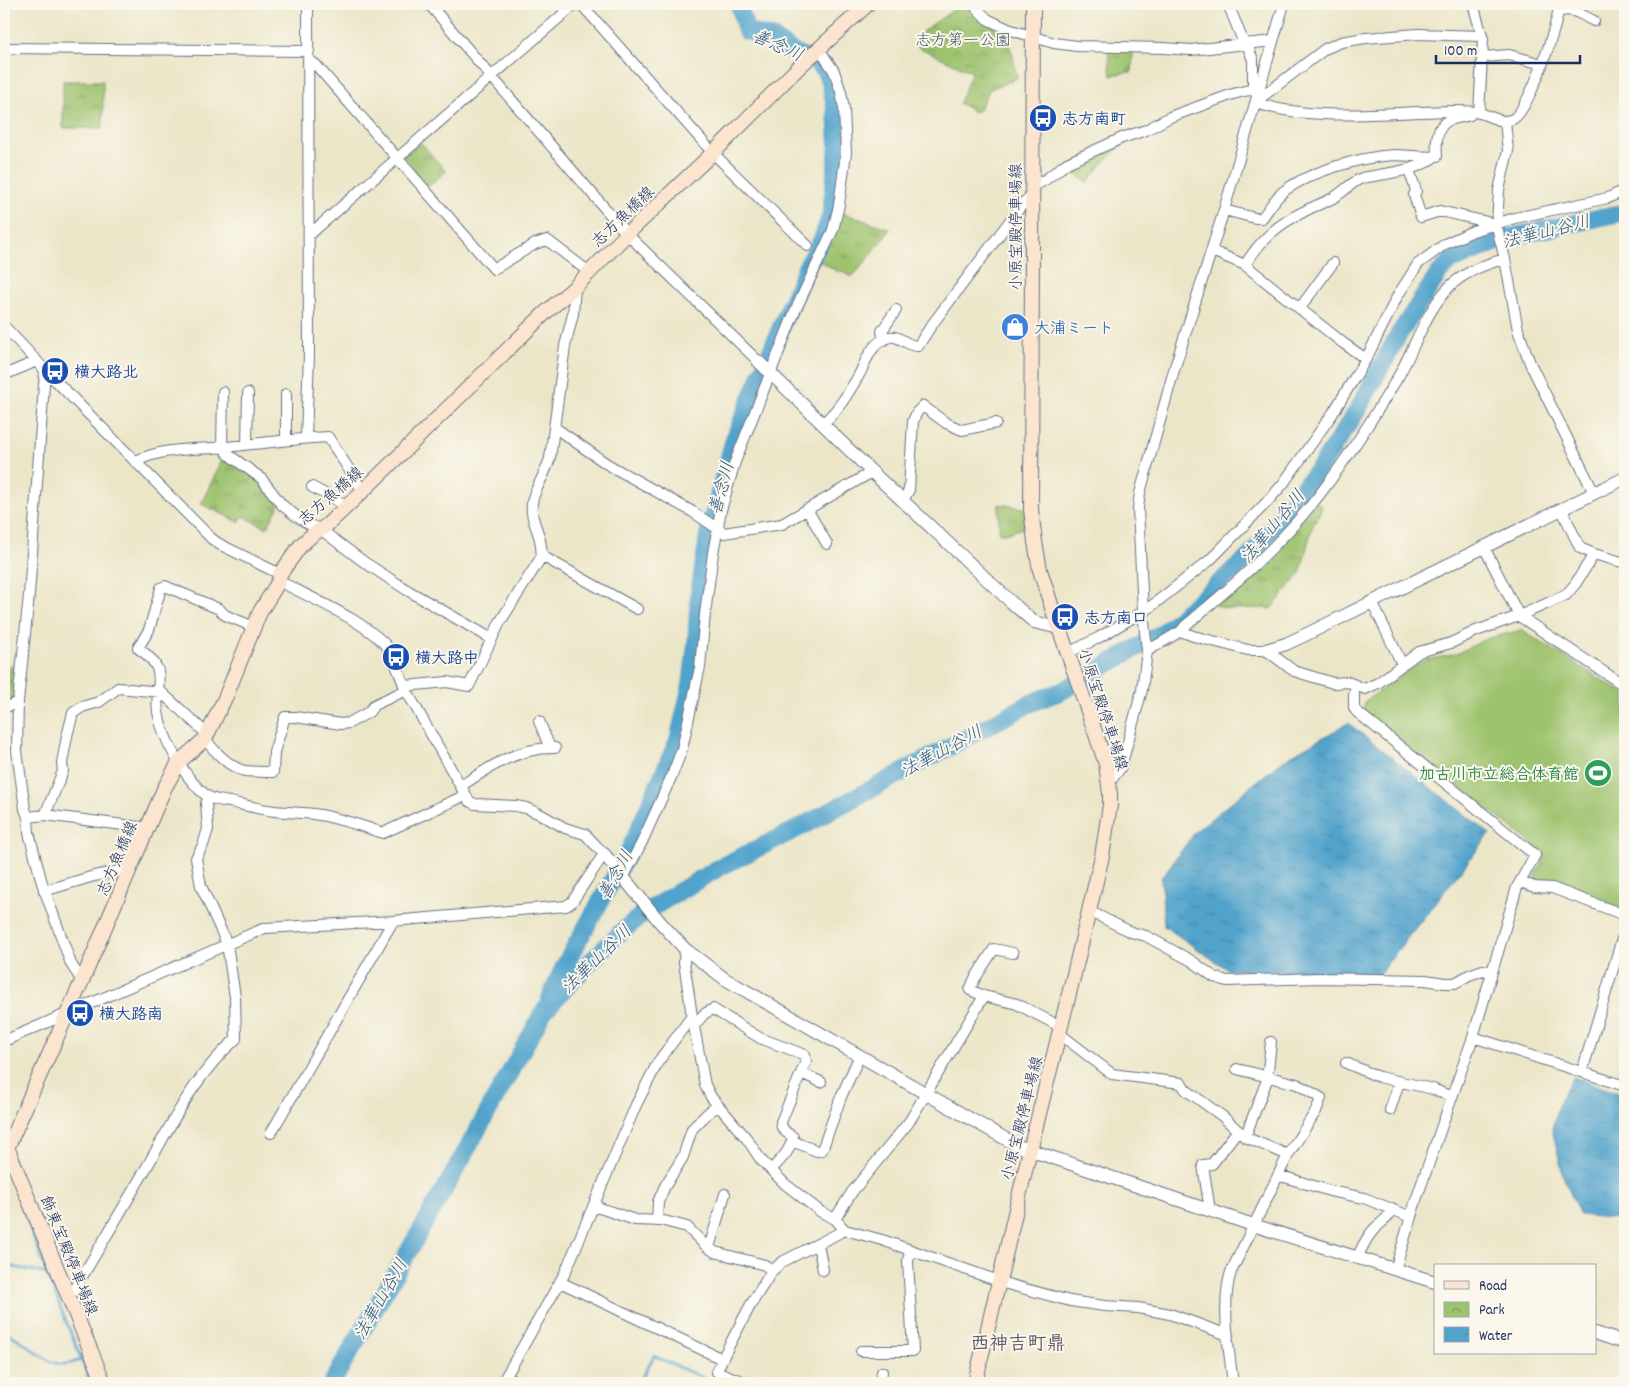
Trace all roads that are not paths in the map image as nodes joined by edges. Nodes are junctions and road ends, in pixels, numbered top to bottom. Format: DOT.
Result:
graph roads {
  1 [pos="308,4"];
  2 [pos="429,4"];
  3 [pos="575,4"];
  4 [pos="581,4"];
  5 [pos="868,4"];
  6 [pos="973,4"];
  7 [pos="1033,4"];
  8 [pos="1228,4"];
  9 [pos="1284,4"];
  10 [pos="1473,4"];
  11 [pos="1559,8"];
  12 [pos="1594,21"];
  13 [pos="1482,36"];
  14 [pos="1033,37"];
  15 [pos="1273,41"];
  16 [pos="1244,44"];
  17 [pos="4,48"];
  18 [pos="817,52"];
  19 [pos="309,55"];
  20 [pos="1483,57"];
  21 [pos="1542,64"];
  22 [pos="491,76"];
  23 [pos="1256,95"];
  24 [pos="1477,113"];
  25 [pos="1505,121"];
  26 [pos="713,153"];
  27 [pos="1434,157"];
  28 [pos="399,158"];
  29 [pos="1409,169"];
  30 [pos="1625,190"];
  31 [pos="1033,191"];
  32 [pos="1224,210"];
  33 [pos="1498,225"];
  34 [pos="627,234"];
  35 [pos="309,235"];
  36 [pos="808,246"];
  37 [pos="1212,251"];
  38 [pos="1505,259"];
  39 [pos="1333,263"];
  40 [pos="1246,264"];
  41 [pos="589,272"];
  42 [pos="575,287"];
  43 [pos="1300,308"];
  44 [pos="896,310"];
  45 [pos="4,326"];
  46 [pos="884,340"];
  47 [pos="1366,359"];
  48 [pos="37,361"];
  49 [pos="758,361"];
  50 [pos="45,370"];
  51 [pos="770,373"];
  52 [pos="4,375"];
  53 [pos="223,392"];
  54 [pos="248,393"];
  55 [pos="286,394"];
  56 [pos="996,423"];
  57 [pos="822,424"];
  58 [pos="554,427"];
  59 [pos="306,438"];
  60 [pos="286,440"];
  61 [pos="247,444"];
  62 [pos="223,447"];
  63 [pos="136,460"];
  64 [pos="872,472"];
  65 [pos="1625,478"];
  66 [pos="312,487"];
  67 [pos="363,491"];
  68 [pos="1594,493"];
  69 [pos="903,500"];
  70 [pos="347,506"];
  71 [pos="807,509"];
  72 [pos="1562,510"];
  73 [pos="320,529"];
  74 [pos="718,529"];
  75 [pos="828,544"];
  76 [pos="1484,547"];
  77 [pos="1594,554"];
  78 [pos="542,556"];
  79 [pos="1625,563"];
  80 [pos="279,578"];
  81 [pos="1372,602"];
  82 [pos="637,609"];
  83 [pos="1143,612"];
  84 [pos="1519,616"];
  85 [pos="254,627"];
  86 [pos="1059,628"];
  87 [pos="1181,631"];
  88 [pos="492,638"];
  89 [pos="1266,650"];
  90 [pos="1147,651"];
  91 [pos="1069,656"];
  92 [pos="1402,664"];
  93 [pos="1625,686"];
  94 [pos="406,688"];
  95 [pos="158,691"];
  96 [pos="1354,693"];
  97 [pos="18,702"];
  98 [pos="4,708"];
  99 [pos="539,721"];
  100 [pos="206,736"];
  101 [pos="179,762"];
  102 [pos="1109,784"];
  103 [pos="463,790"];
  104 [pos="206,803"];
  105 [pos="45,815"];
  106 [pos="28,817"];
  107 [pos="147,828"];
  108 [pos="607,858"];
  109 [pos="130,869"];
  110 [pos="622,877"];
  111 [pos="1520,882"];
  112 [pos="44,891"];
  113 [pos="1089,911"];
  114 [pos="393,921"];
  115 [pos="1625,921"];
  116 [pos="1625,936"];
  117 [pos="227,944"];
  118 [pos="685,949"];
  119 [pos="1013,953"];
  120 [pos="1492,972"];
  121 [pos="82,981"];
  122 [pos="984,996"];
  123 [pos="67,1013"];
  124 [pos="693,1021"];
  125 [pos="1060,1030"];
  126 [pos="1473,1037"];
  127 [pos="4,1041"];
  128 [pos="1270,1042"];
  129 [pos="860,1055"];
  130 [pos="1346,1063"];
  131 [pos="1237,1070"];
  132 [pos="1582,1072"];
  133 [pos="801,1073"];
  134 [pos="1267,1076"];
  135 [pos="821,1082"];
  136 [pos="1399,1082"];
  137 [pos="1625,1086"];
  138 [pos="927,1094"];
  139 [pos="1452,1097"];
  140 [pos="718,1106"];
  141 [pos="1390,1110"];
  142 [pos="271,1134"];
  143 [pos="1242,1134"];
  144 [pos="792,1140"];
  145 [pos="5,1149"];
  146 [pos="1030,1150"];
  147 [pos="1288,1155"];
  148 [pos="771,1170"];
  149 [pos="1278,1175"];
  150 [pos="725,1194"];
  151 [pos="594,1206"];
  152 [pos="1392,1209"];
  153 [pos="1210,1211"];
  154 [pos="1411,1217"];
  155 [pos="835,1219"];
  156 [pos="657,1221"];
  157 [pos="1253,1226"];
  158 [pos="845,1230"];
  159 [pos="818,1244"];
  160 [pos="706,1246"];
  161 [pos="910,1250"];
  162 [pos="1357,1258"];
  163 [pos="772,1270"];
  164 [pos="823,1270"];
  165 [pos="1395,1270"];
  166 [pos="1000,1281"];
  167 [pos="560,1282"];
  168 [pos="1434,1282"];
  169 [pos="69,1298"];
  170 [pos="1596,1333"];
  171 [pos="1228,1335"];
  172 [pos="1625,1343"];
  173 [pos="861,1351"];
  174 [pos="722,1359"];
  175 [pos="882,1372"];
  176 [pos="104,1383"];
  177 [pos="502,1383"];
  178 [pos="747,1383"];
  179 [pos="880,1383"];
  180 [pos="975,1383"];
  181 [pos="1233,1383"];
  1 -- 19 [label="street"];
  2 -- 22 [label="street"];
  3 -- 22 [label="street"];
  4 -- 26 [label="street"];
  5 -- 18 [label="main road, 志方魚橋線"];
  6 -- 14 [label="street"];
  7 -- 14 [label="main road, 小原宝殿停車場線"];
  8 -- 16 [label="street"];
  9 -- 15 [label="street"];
  10 -- 13 [label="street"];
  11 -- 12 [label="street"];
  11 -- 21 [label="street"];
  13 -- 20 [label="street"];
  13 -- 23 [label="street"];
  14 -- 16 [label="street"];
  14 -- 31 [label="main road, 小原宝殿停車場線"];
  15 -- 16 [label="street"];
  15 -- 23 [label="street"];
  16 -- 23 [label="street"];
  17 -- 19 [label="street"];
  18 -- 26 [label="main road, 志方魚橋線"];
  18 -- 51 [label="street"];
  19 -- 28 [label="street"];
  19 -- 35 [label="street"];
  20 -- 21 [label="street"];
  20 -- 24 [label="street"];
  21 -- 25 [label="street"];
  22 -- 28 [label="street"];
  22 -- 34 [label="street"];
  23 -- 24 [label="street"];
  23 -- 31 [label="street"];
  23 -- 32 [label="street"];
  24 -- 25 [label="street"];
  24 -- 27 [label="street"];
  25 -- 33 [label="street"];
  26 -- 34 [label="main road, 志方魚橋線"];
  26 -- 36 [label="street"];
  27 -- 29 [label="street"];
  27 -- 32 [label="street"];
  28 -- 35 [label="street"];
  28 -- 41 [label="street"];
  29 -- 33 [label="street"];
  29 -- 40 [label="street"];
  30 -- 33 [label="street"];
  31 -- 46 [label="street"];
  31 -- 86 [label="main road, 小原宝殿停車場線"];
  32 -- 37 [label="street"];
  33 -- 38 [label="street"];
  33 -- 47 [label="street"];
  34 -- 41 [label="main road, 志方魚橋線"];
  34 -- 49 [label="street"];
  35 -- 59 [label="street"];
  37 -- 40 [label="street"];
  37 -- 83 [label="street"];
  38 -- 68 [label="street"];
  38 -- 87 [label="street"];
  39 -- 43 [label="street"];
  40 -- 43 [label="street"];
  41 -- 42 [label="main road, 志方魚橋線"];
  42 -- 58 [label="street"];
  42 -- 67 [label="main road, 志方魚橋線"];
  43 -- 47 [label="street"];
  44 -- 46 [label="street"];
  45 -- 48 [label="street"];
  46 -- 57 [label="street"];
  47 -- 83 [label="street"];
  48 -- 50 [label="street"];
  48 -- 52 [label="street"];
  49 -- 51 [label="street"];
  50 -- 63 [label="street"];
  50 -- 97 [label="street"];
  51 -- 57 [label="street"];
  51 -- 74 [label="street"];
  53 -- 62 [label="street"];
  54 -- 61 [label="street"];
  55 -- 60 [label="street"];
  56 -- 69 [label="street"];
  57 -- 64 [label="street"];
  58 -- 74 [label="street"];
  58 -- 78 [label="street"];
  59 -- 60 [label="street"];
  59 -- 67 [label="street"];
  60 -- 61 [label="street"];
  61 -- 62 [label="street"];
  62 -- 63 [label="street"];
  62 -- 73 [label="street"];
  63 -- 80 [label="street"];
  64 -- 69 [label="street"];
  64 -- 71 [label="street"];
  65 -- 68 [label="street"];
  66 -- 70 [label="street"];
  67 -- 70 [label="main road, 志方魚橋線"];
  68 -- 72 [label="street"];
  69 -- 86 [label="street"];
  70 -- 73 [label="main road, 志方魚橋線"];
  71 -- 74 [label="street"];
  71 -- 75 [label="street"];
  72 -- 76 [label="street"];
  72 -- 77 [label="street"];
  73 -- 80 [label="main road, 志方魚橋線"];
  73 -- 88 [label="street"];
  74 -- 110 [label="street"];
  76 -- 81 [label="street"];
  76 -- 84 [label="street"];
  77 -- 79 [label="street"];
  77 -- 84 [label="street"];
  78 -- 82 [label="street"];
  78 -- 88 [label="street"];
  80 -- 85 [label="main road, 志方魚橋線"];
  80 -- 94 [label="street"];
  81 -- 89 [label="street"];
  81 -- 92 [label="street"];
  83 -- 90 [label="street"];
  83 -- 91 [label="street"];
  84 -- 92 [label="street"];
  84 -- 93 [label="street"];
  85 -- 95 [label="street"];
  85 -- 100 [label="main road, 志方魚橋線"];
  86 -- 91 [label="main road, 小原宝殿停車場線"];
  87 -- 89 [label="street"];
  87 -- 90 [label="street"];
  88 -- 94 [label="street"];
  89 -- 92 [label="street"];
  90 -- 102 [label="street"];
  91 -- 102 [label="main road, 小原宝殿停車場線"];
  94 -- 100 [label="street"];
  94 -- 103 [label="street"];
  95 -- 100 [label="street"];
  95 -- 101 [label="street"];
  95 -- 105 [label="street"];
  96 -- 111 [label="street"];
  97 -- 98 [label="street"];
  97 -- 106 [label="street"];
  99 -- 103 [label="street"];
  100 -- 101 [label="main road, 志方魚橋線"];
  101 -- 103 [label="street"];
  101 -- 107 [label="main road, 志方魚橋線"];
  102 -- 113 [label="main road, 小原宝殿停車場線"];
  103 -- 108 [label="street"];
  104 -- 117 [label="street"];
  105 -- 106 [label="street"];
  105 -- 107 [label="street"];
  106 -- 112 [label="street"];
  107 -- 109 [label="main road, 志方魚橋線"];
  108 -- 110 [label="street"];
  108 -- 114 [label="street"];
  109 -- 112 [label="street"];
  109 -- 121 [label="main road, 志方魚橋線"];
  110 -- 118 [label="street"];
  111 -- 115 [label="street"];
  111 -- 120 [label="street"];
  112 -- 121 [label="street"];
  113 -- 120 [label="street"];
  113 -- 125 [label="main road, 小原宝殿停車場線"];
  114 -- 117 [label="street"];
  114 -- 142 [label="street"];
  116 -- 132 [label="street"];
  117 -- 123 [label="street"];
  117 -- 169 [label="street"];
  118 -- 124 [label="street"];
  118 -- 129 [label="street"];
  119 -- 122 [label="street"];
  120 -- 126 [label="street"];
  121 -- 123 [label="main road, 志方魚橋線"];
  122 -- 125 [label="street"];
  122 -- 138 [label="street"];
  123 -- 127 [label="street"];
  123 -- 145 [label="main road, 志方魚橋線"];
  124 -- 133 [label="street"];
  124 -- 140 [label="street"];
  124 -- 151 [label="street"];
  125 -- 143 [label="street"];
  125 -- 146 [label="main road, 小原宝殿停車場線"];
  126 -- 132 [label="street"];
  126 -- 139 [label="street"];
  128 -- 134 [label="street"];
  129 -- 138 [label="street"];
  129 -- 144 [label="street"];
  130 -- 136 [label="street"];
  131 -- 134 [label="street"];
  132 -- 137 [label="street"];
  133 -- 135 [label="street"];
  133 -- 144 [label="street"];
  134 -- 143 [label="street"];
  134 -- 147 [label="street"];
  136 -- 139 [label="street"];
  136 -- 141 [label="street"];
  138 -- 146 [label="street"];
  138 -- 155 [label="street"];
  139 -- 154 [label="street"];
  140 -- 148 [label="street"];
  140 -- 156 [label="street"];
  143 -- 147 [label="street"];
  143 -- 153 [label="street"];
  144 -- 148 [label="street"];
  145 -- 169 [label="main road, 飾東宝殿停車場線"];
  146 -- 153 [label="street"];
  146 -- 166 [label="main road, 小原宝殿停車場線"];
  147 -- 149 [label="street"];
  148 -- 155 [label="street"];
  149 -- 152 [label="street"];
  149 -- 157 [label="street"];
  150 -- 160 [label="street"];
  151 -- 156 [label="street"];
  151 -- 167 [label="street"];
  152 -- 154 [label="street"];
  152 -- 162 [label="street"];
  153 -- 157 [label="street"];
  154 -- 165 [label="street"];
  155 -- 158 [label="street"];
  156 -- 160 [label="street"];
  157 -- 162 [label="street"];
  157 -- 171 [label="street"];
  158 -- 159 [label="street"];
  158 -- 161 [label="street"];
  159 -- 163 [label="street"];
  159 -- 164 [label="street"];
  160 -- 163 [label="street"];
  161 -- 166 [label="street"];
  161 -- 173 [label="street"];
  162 -- 165 [label="street"];
  163 -- 174 [label="street"];
  165 -- 168 [label="street"];
  166 -- 171 [label="street"];
  166 -- 180 [label="main road, 小原宝殿停車場線"];
  167 -- 174 [label="street"];
  167 -- 177 [label="street"];
  169 -- 176 [label="main road, 飾東宝殿停車場線"];
  170 -- 172 [label="street"];
  171 -- 181 [label="street"];
  174 -- 178 [label="street"];
  175 -- 179 [label="street"];
}
